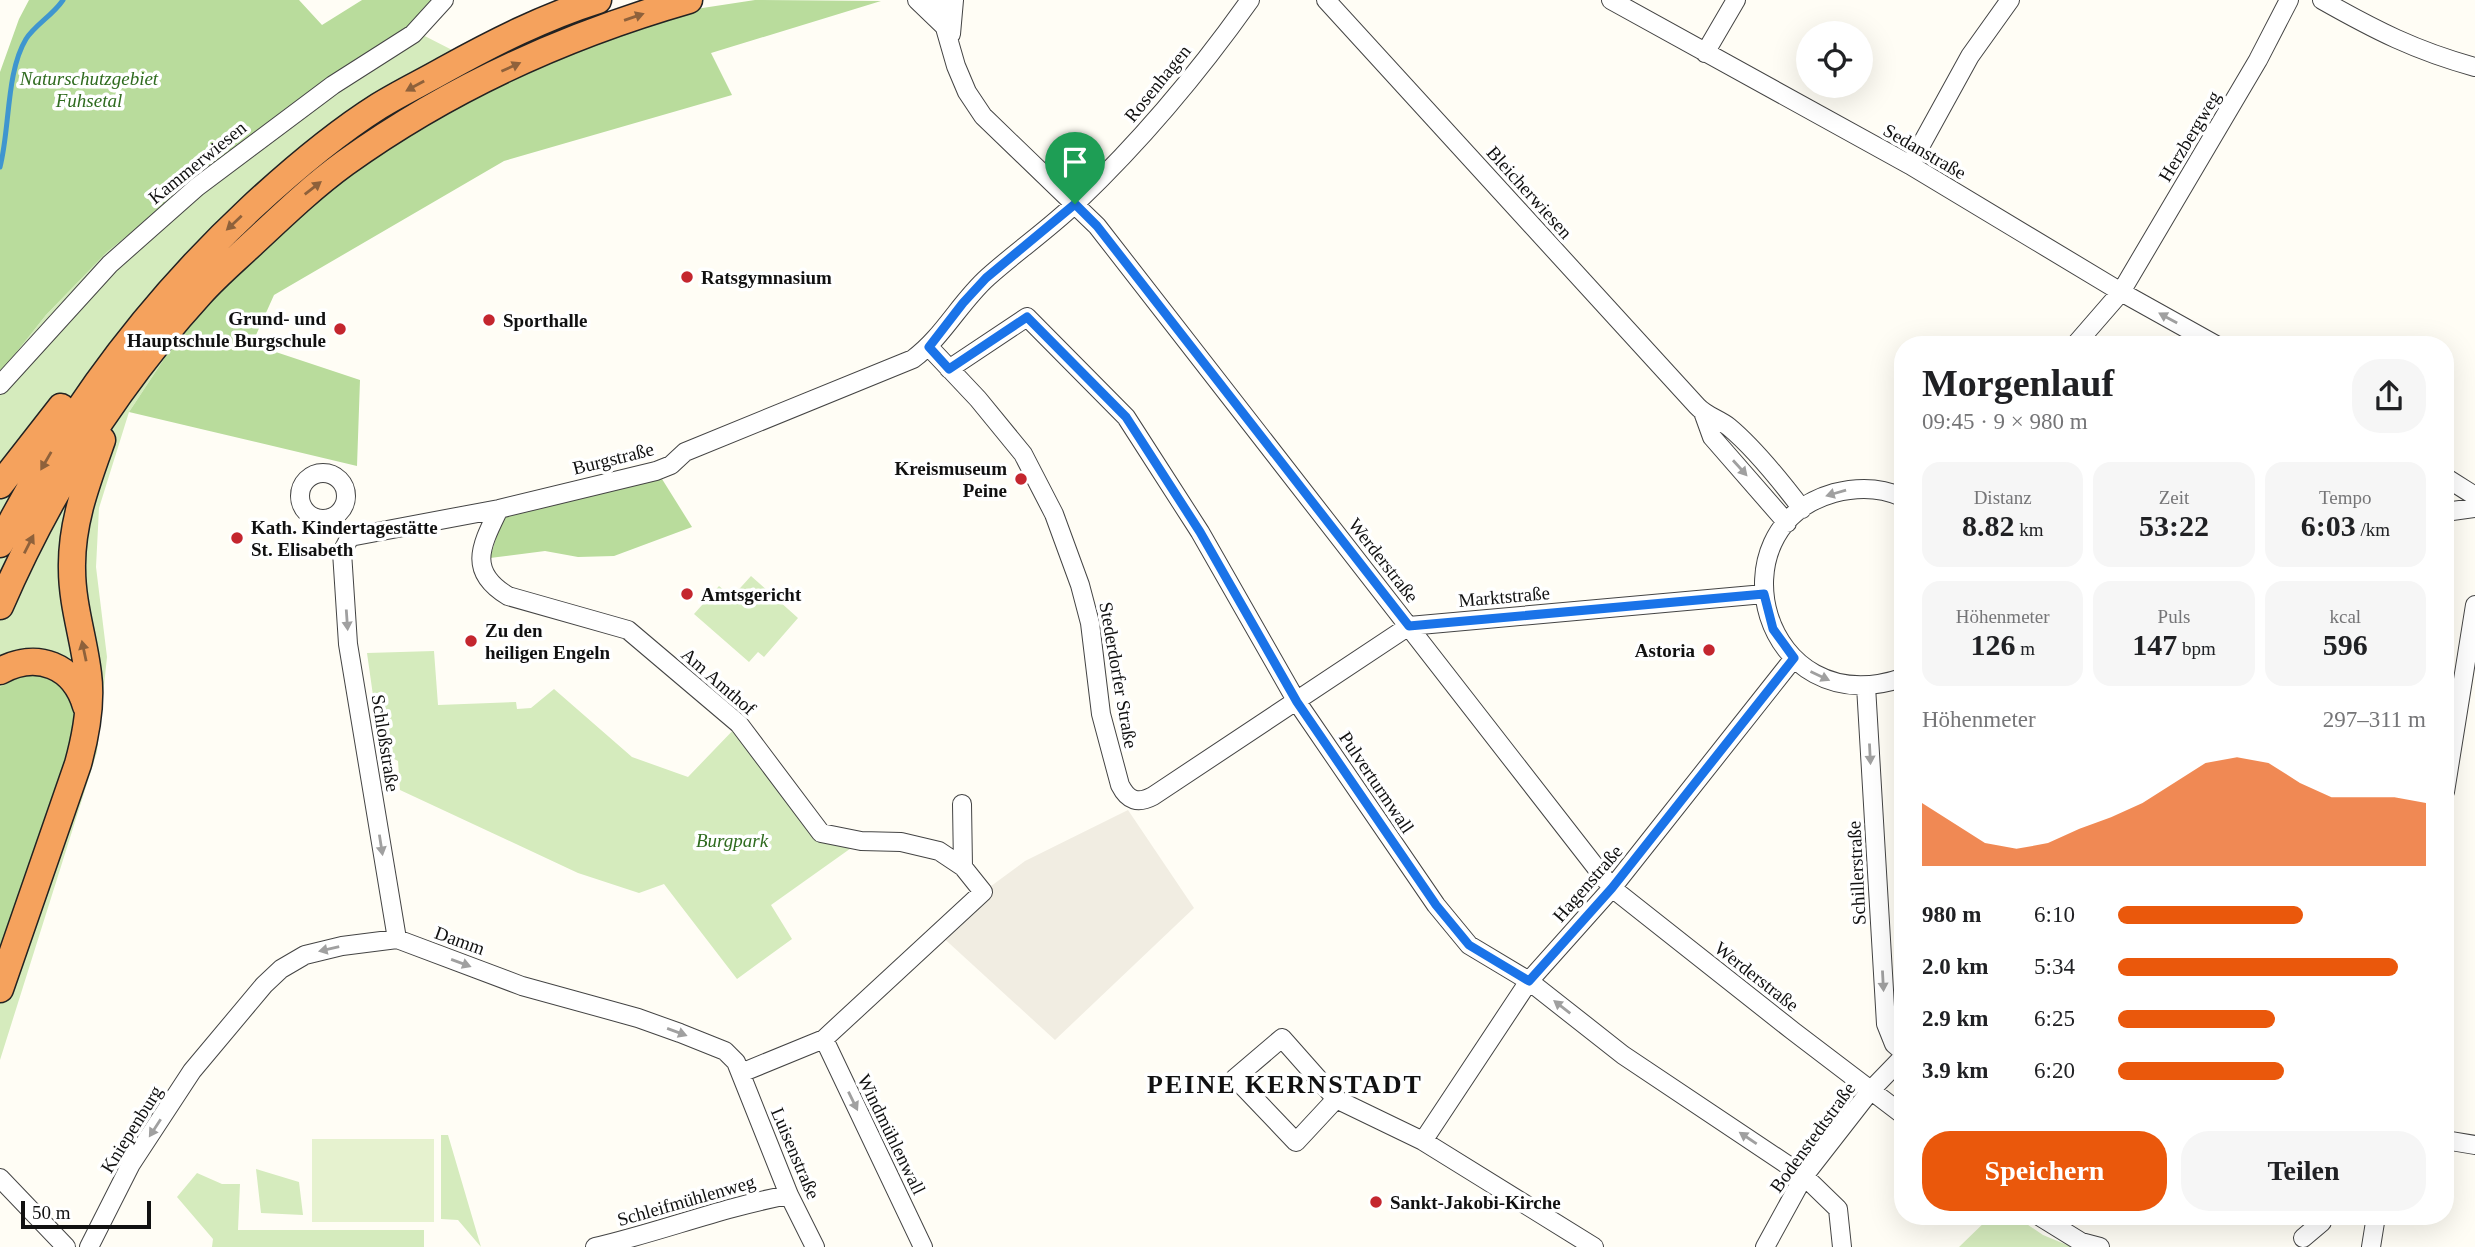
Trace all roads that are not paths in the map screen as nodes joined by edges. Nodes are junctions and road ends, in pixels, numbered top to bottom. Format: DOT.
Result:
graph roads {
  1 [pos="444,0"];
  2 [pos="597,0"];
  3 [pos="689,0"];
  4 [pos="917,0"];
  5 [pos="937,0"];
  6 [pos="954,0"];
  7 [pos="1250,0"];
  8 [pos="1326,0"];
  9 [pos="1611,0"];
  10 [pos="1736,0"];
  11 [pos="2010,0"];
  12 [pos="2288,0"];
  13 [pos="2322,0"];
  14 [pos="943,25"];
  15 [pos="950,44"];
  16 [pos="1706,53"];
  17 [pos="2475,67"];
  18 [pos="1910,165"];
  19 [pos="1075,204"];
  20 [pos="2121,292"];
  21 [pos="2082,336"];
  22 [pos="2200,336"];
  23 [pos="929,347"];
  24 [pos="949,369"];
  25 [pos="872,377"];
  26 [pos="96,383"];
  27 [pos="0,385"];
  28 [pos="117,399"];
  29 [pos="1703,412"];
  30 [pos="2454,483"];
  31 [pos="0,485"];
  32 [pos="1894,495"];
  33 [pos="2475,496"];
  34 [pos="2475,508"];
  35 [pos="499,509"];
  36 [pos="1801,509"];
  37 [pos="2454,511"];
  38 [pos="337,515"];
  39 [pos="1787,523"];
  40 [pos="0,544"];
  41 [pos="346,545"];
  42 [pos="1764,594"];
  43 [pos="2475,605"];
  44 [pos="0,606"];
  45 [pos="1409,626"];
  46 [pos="1794,658"];
  47 [pos="0,671"];
  48 [pos="1894,680"];
  49 [pos="1866,686"];
  50 [pos="1297,702"];
  51 [pos="87,719"];
  52 [pos="2454,736"];
  53 [pos="1132,800"];
  54 [pos="962,804"];
  55 [pos="963,867"];
  56 [pos="1612,888"];
  57 [pos="397,939"];
  58 [pos="1529,981"];
  59 [pos="0,989"];
  60 [pos="824,1039"];
  61 [pos="1894,1044"];
  62 [pos="1894,1066"];
  63 [pos="192,1071"];
  64 [pos="741,1073"];
  65 [pos="1871,1090"];
  66 [pos="1336,1099"];
  67 [pos="1894,1108"];
  68 [pos="1423,1142"];
  69 [pos="2454,1142"];
  70 [pos="2475,1145"];
  71 [pos="1804,1176"];
  72 [pos="0,1178"];
  73 [pos="789,1195"];
  74 [pos="2054,1225"];
  75 [pos="2318,1225"];
  76 [pos="2375,1225"];
  77 [pos="2303,1238"];
  78 [pos="636,1242"];
  79 [pos="90,1244"];
  80 [pos="66,1247"];
  81 [pos="595,1247"];
  82 [pos="815,1247"];
  83 [pos="923,1247"];
  84 [pos="1594,1247"];
  85 [pos="1765,1247"];
  86 [pos="1842,1247"];
  87 [pos="2100,1247"];
  88 [pos="2371,1247"];
  1 -- 27 [label="street, Kammerwiesen"];
  2 -- 26 [label="highway, one-way"];
  28 -- 3 [label="highway, one-way"];
  4 -- 14 [label="street"];
  5 -- 14 [label="street, Werderstraße"];
  6 -- 15 [label="street"];
  7 -- 19 [label="street, Rosenhagen"];
  8 -- 29 [label="street, Bleicherwiesen"];
  9 -- 16 [label="street, Sedanstraße"];
  10 -- 16 [label="street"];
  11 -- 18 [label="street"];
  12 -- 20 [label="street, Herzbergweg"];
  13 -- 17 [label="street"];
  14 -- 15 [label="street, Werderstraße"];
  15 -- 19 [label="street, Werderstraße"];
  16 -- 18 [label="street, Sedanstraße"];
  18 -- 20 [label="street, Sedanstraße"];
  19 -- 23 [label="street, Rosenhagen"];
  19 -- 45 [label="street, Werderstraße"];
  20 -- 21 [label="street"];
  22 -- 20 [label="street, Sedanstraße, one-way"];
  23 -- 24 [label="street, Stederdorfer Straße"];
  23 -- 25 [label="street, Rosenhagen"];
  24 -- 50 [label="street, Pulverturmwall"];
  24 -- 53 [label="street, Stederdorfer Straße"];
  25 -- 35 [label="street, Burgstraße"];
  26 -- 31 [label="highway"];
  26 -- 40 [label="highway, one-way"];
  44 -- 28 [label="highway, one-way"];
  51 -- 28 [label="highway, one-way"];
  29 -- 36 [label="street, Bleicherwiesen"];
  29 -- 39 [label="street, Bleicherwiesen, one-way"];
  30 -- 33 [label="street"];
  32 -- 36 [label="street, one-way"];
  34 -- 37 [label="street"];
  35 -- 41 [label="street, Burgstraße"];
  35 -- 55 [label="street, Am Amthof"];
  36 -- 39 [label="street"];
  38 -- 41 [label="street"];
  39 -- 42 [label="street"];
  41 -- 57 [label="street, Schloßstraße, one-way"];
  42 -- 45 [label="street, Marktstraße"];
  42 -- 46 [label="street"];
  43 -- 52 [label="street"];
  45 -- 50 [label="street, Marktstraße"];
  45 -- 56 [label="street, Werderstraße"];
  46 -- 49 [label="street, one-way"];
  46 -- 56 [label="street, Hagenstraße"];
  47 -- 51 [label="highway"];
  48 -- 49 [label="street"];
  49 -- 61 [label="street, Schillerstraße, one-way"];
  50 -- 53 [label="street, Marktstraße"];
  50 -- 58 [label="street, Pulverturmwall"];
  51 -- 59 [label="highway"];
  54 -- 55 [label="street"];
  55 -- 60 [label="street, Am Amthof"];
  56 -- 58 [label="street, Hagenstraße"];
  56 -- 65 [label="street, Werderstraße"];
  57 -- 63 [label="street, Damm, one-way"];
  57 -- 64 [label="street, Damm, one-way"];
  58 -- 68 [label="street, Hagenstraße"];
  71 -- 58 [label="street, Pulverturmwall, one-way"];
  60 -- 64 [label="street"];
  60 -- 83 [label="street, Windmühlenwall, one-way"];
  62 -- 65 [label="street, Bodenstedtstraße"];
  63 -- 79 [label="street, Kniepenburg, one-way"];
  64 -- 73 [label="street, Luisenstraße"];
  65 -- 67 [label="street, Werderstraße"];
  65 -- 71 [label="street, Bodenstedtstraße"];
  66 -- 66 [label="street"];
  66 -- 68 [label="street"];
  68 -- 84 [label="street"];
  69 -- 70 [label="street"];
  71 -- 85 [label="street, Bodenstedtstraße"];
  71 -- 86 [label="street, Pulverturmwall"];
  72 -- 80 [label="street"];
  73 -- 78 [label="street, Schleifmühlenweg"];
  73 -- 82 [label="street, Luisenstraße"];
  74 -- 87 [label="street"];
  75 -- 77 [label="street"];
  76 -- 88 [label="street"];
  78 -- 81 [label="street, Schleifmühlenweg"];
}
